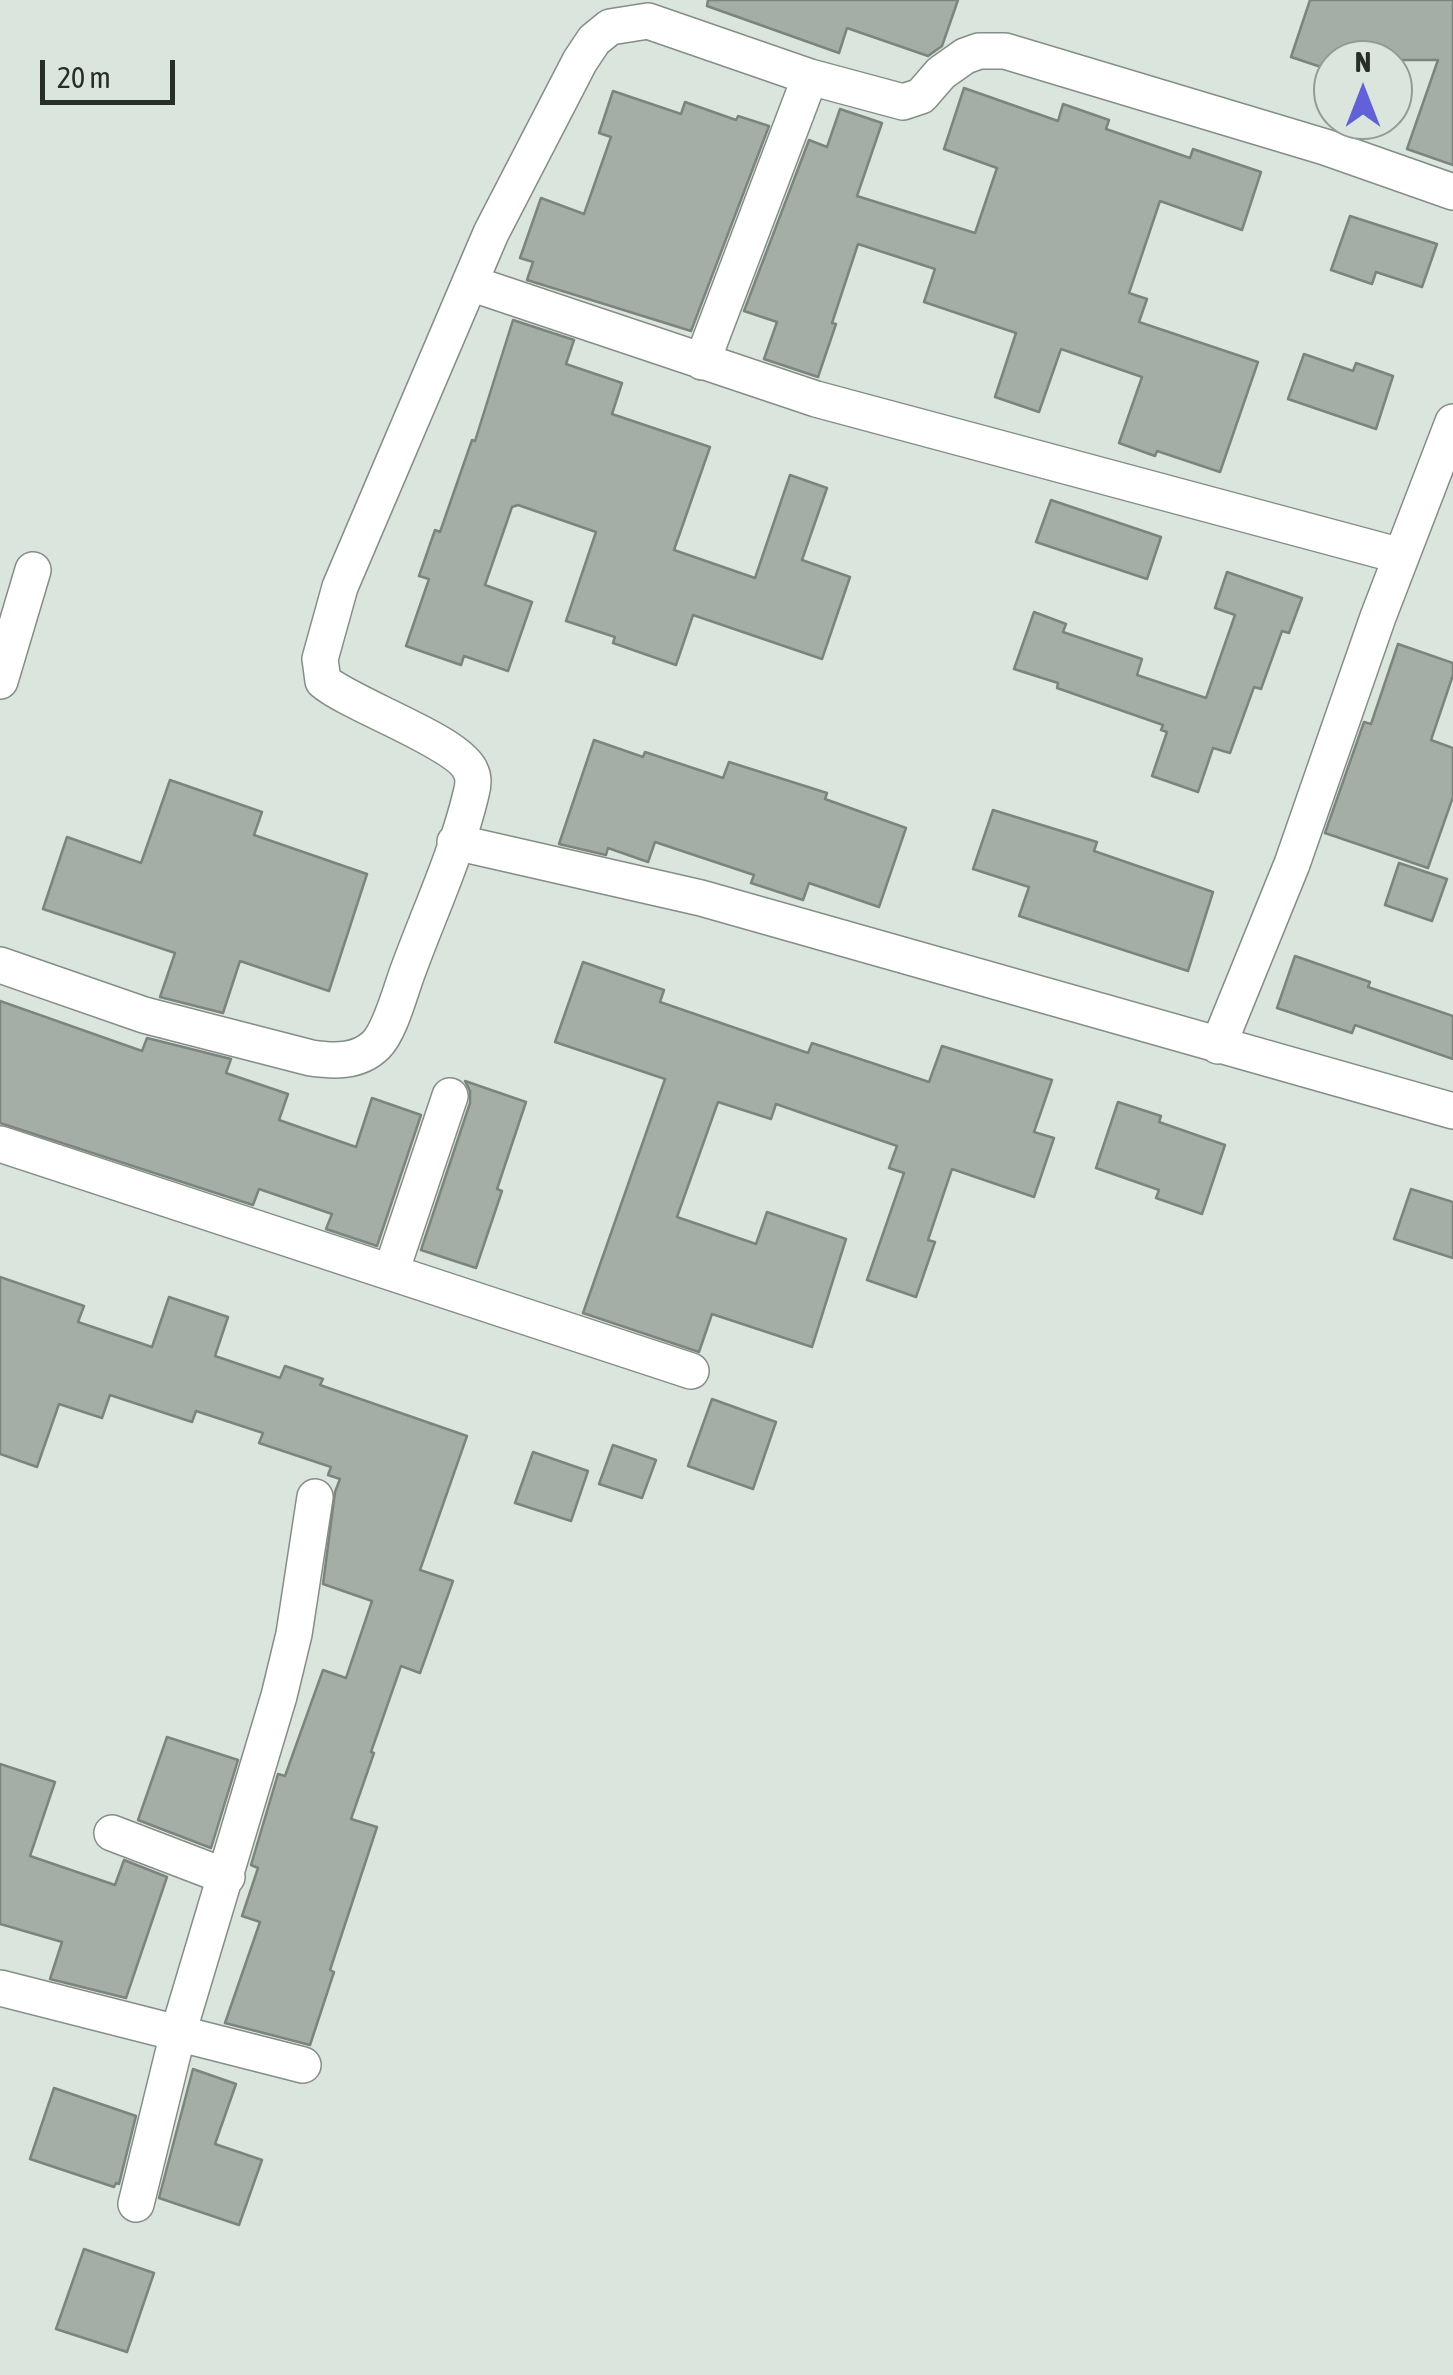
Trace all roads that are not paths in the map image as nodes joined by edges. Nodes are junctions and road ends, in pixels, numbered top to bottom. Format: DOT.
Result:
graph roads {
  1 [pos="810,77"];
  2 [pos="1453,192"];
  3 [pos="470,283"];
  4 [pos="702,362"];
  5 [pos="1453,422"];
  6 [pos="1401,556"];
  7 [pos="32,570"];
  8 [pos="0,681"];
  9 [pos="455,842"];
  10 [pos="0,965"];
  11 [pos="1218,1046"];
  12 [pos="450,1096"];
  13 [pos="1453,1112"];
  14 [pos="0,1144"];
  15 [pos="391,1272"];
  16 [pos="691,1371"];
  17 [pos="315,1497"];
  18 [pos="112,1833"];
  19 [pos="228,1876"];
  20 [pos="0,1988"];
  21 [pos="178,2033"];
  22 [pos="303,2065"];
  23 [pos="136,2204"];
  1 -- 2 [label="street"];
  1 -- 3 [label="street"];
  1 -- 4 [label="street"];
  3 -- 4 [label="street"];
  3 -- 9 [label="street"];
  4 -- 6 [label="street"];
  5 -- 6 [label="street"];
  6 -- 11 [label="street"];
  7 -- 8 [label="street"];
  9 -- 10 [label="street"];
  9 -- 11 [label="street"];
  11 -- 13 [label="street"];
  12 -- 15 [label="street"];
  14 -- 15 [label="street"];
  15 -- 16 [label="street"];
  17 -- 19 [label="street"];
  18 -- 19 [label="street"];
  19 -- 21 [label="street"];
  20 -- 21 [label="street"];
  21 -- 22 [label="street"];
  21 -- 23 [label="street"];
}
